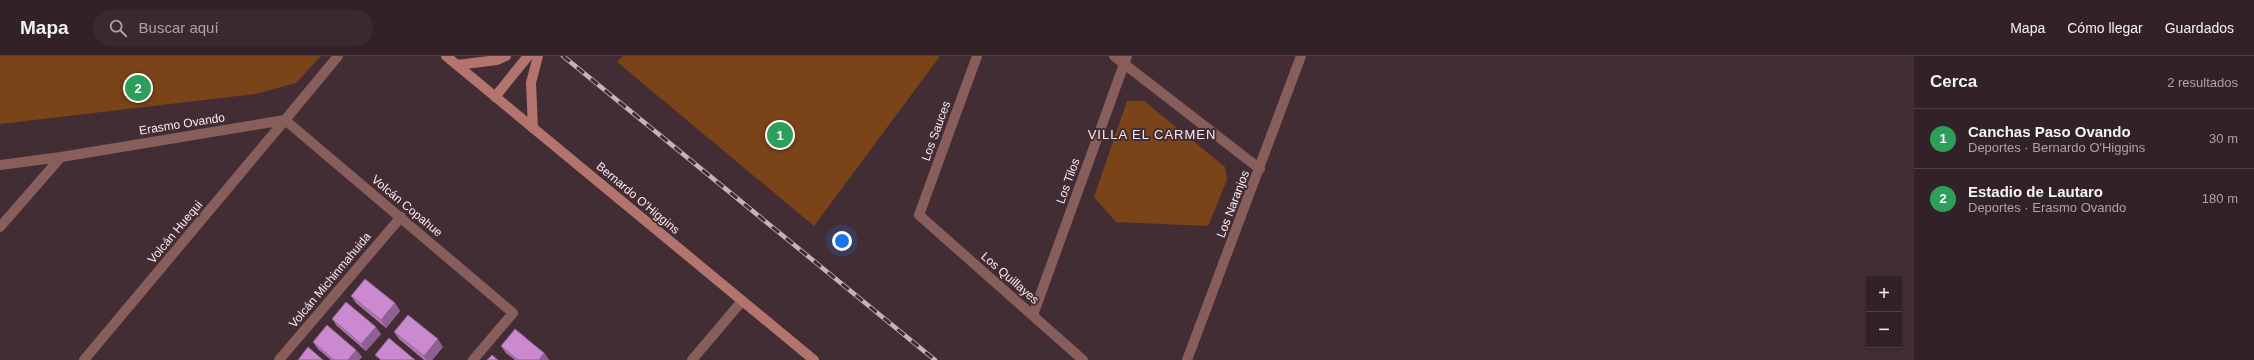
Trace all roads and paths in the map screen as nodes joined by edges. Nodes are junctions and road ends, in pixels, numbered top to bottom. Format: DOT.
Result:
graph roads {
  1 [pos="338,56"];
  2 [pos="446,56"];
  3 [pos="506,56"];
  4 [pos="528,56"];
  5 [pos="538,56"];
  6 [pos="977,56"];
  7 [pos="1114,56"];
  8 [pos="1301,56"];
  9 [pos="1126,60"];
  10 [pos="457,65"];
  11 [pos="495,96"];
  12 [pos="285,120"];
  13 [pos="533,128"];
  14 [pos="61,157"];
  15 [pos="0,165"];
  16 [pos="1260,169"];
  17 [pos="919,215"];
  18 [pos="400,217"];
  19 [pos="0,227"];
  20 [pos="742,301"];
  21 [pos="1033,315"];
  22 [pos="84,360"];
  23 [pos="279,360"];
  24 [pos="473,360"];
  25 [pos="692,360"];
  26 [pos="814,360"];
  27 [pos="1083,360"];
  28 [pos="1187,360"];
  1 -- 12 [label="street"];
  2 -- 10 [label="main road, Bernardo O'Higgins"];
  3 -- 10 [label="main road"];
  4 -- 11 [label="main road"];
  5 -- 13 [label="main road"];
  6 -- 17 [label="street, Los Sauces"];
  7 -- 9 [label="street"];
  8 -- 16 [label="street, Los Naranjos"];
  9 -- 16 [label="street"];
  9 -- 21 [label="street, Los Tilos"];
  10 -- 11 [label="main road, Bernardo O'Higgins"];
  11 -- 13 [label="main road, Bernardo O'Higgins"];
  12 -- 14 [label="street, Erasmo Ovando"];
  12 -- 18 [label="street, Volcán Copahue"];
  12 -- 22 [label="street, Volcán Huequi"];
  13 -- 20 [label="main road, Bernardo O'Higgins"];
  14 -- 15 [label="street, Erasmo Ovando"];
  14 -- 19 [label="street"];
  16 -- 28 [label="street, Los Naranjos"];
  17 -- 21 [label="street, Los Quillayes"];
  18 -- 23 [label="street, Volcán Michinmahuida"];
  18 -- 24 [label="street, Volcán Copahue"];
  20 -- 25 [label="street"];
  20 -- 26 [label="main road, Bernardo O'Higgins"];
  21 -- 27 [label="street, Los Quillayes"];
}
